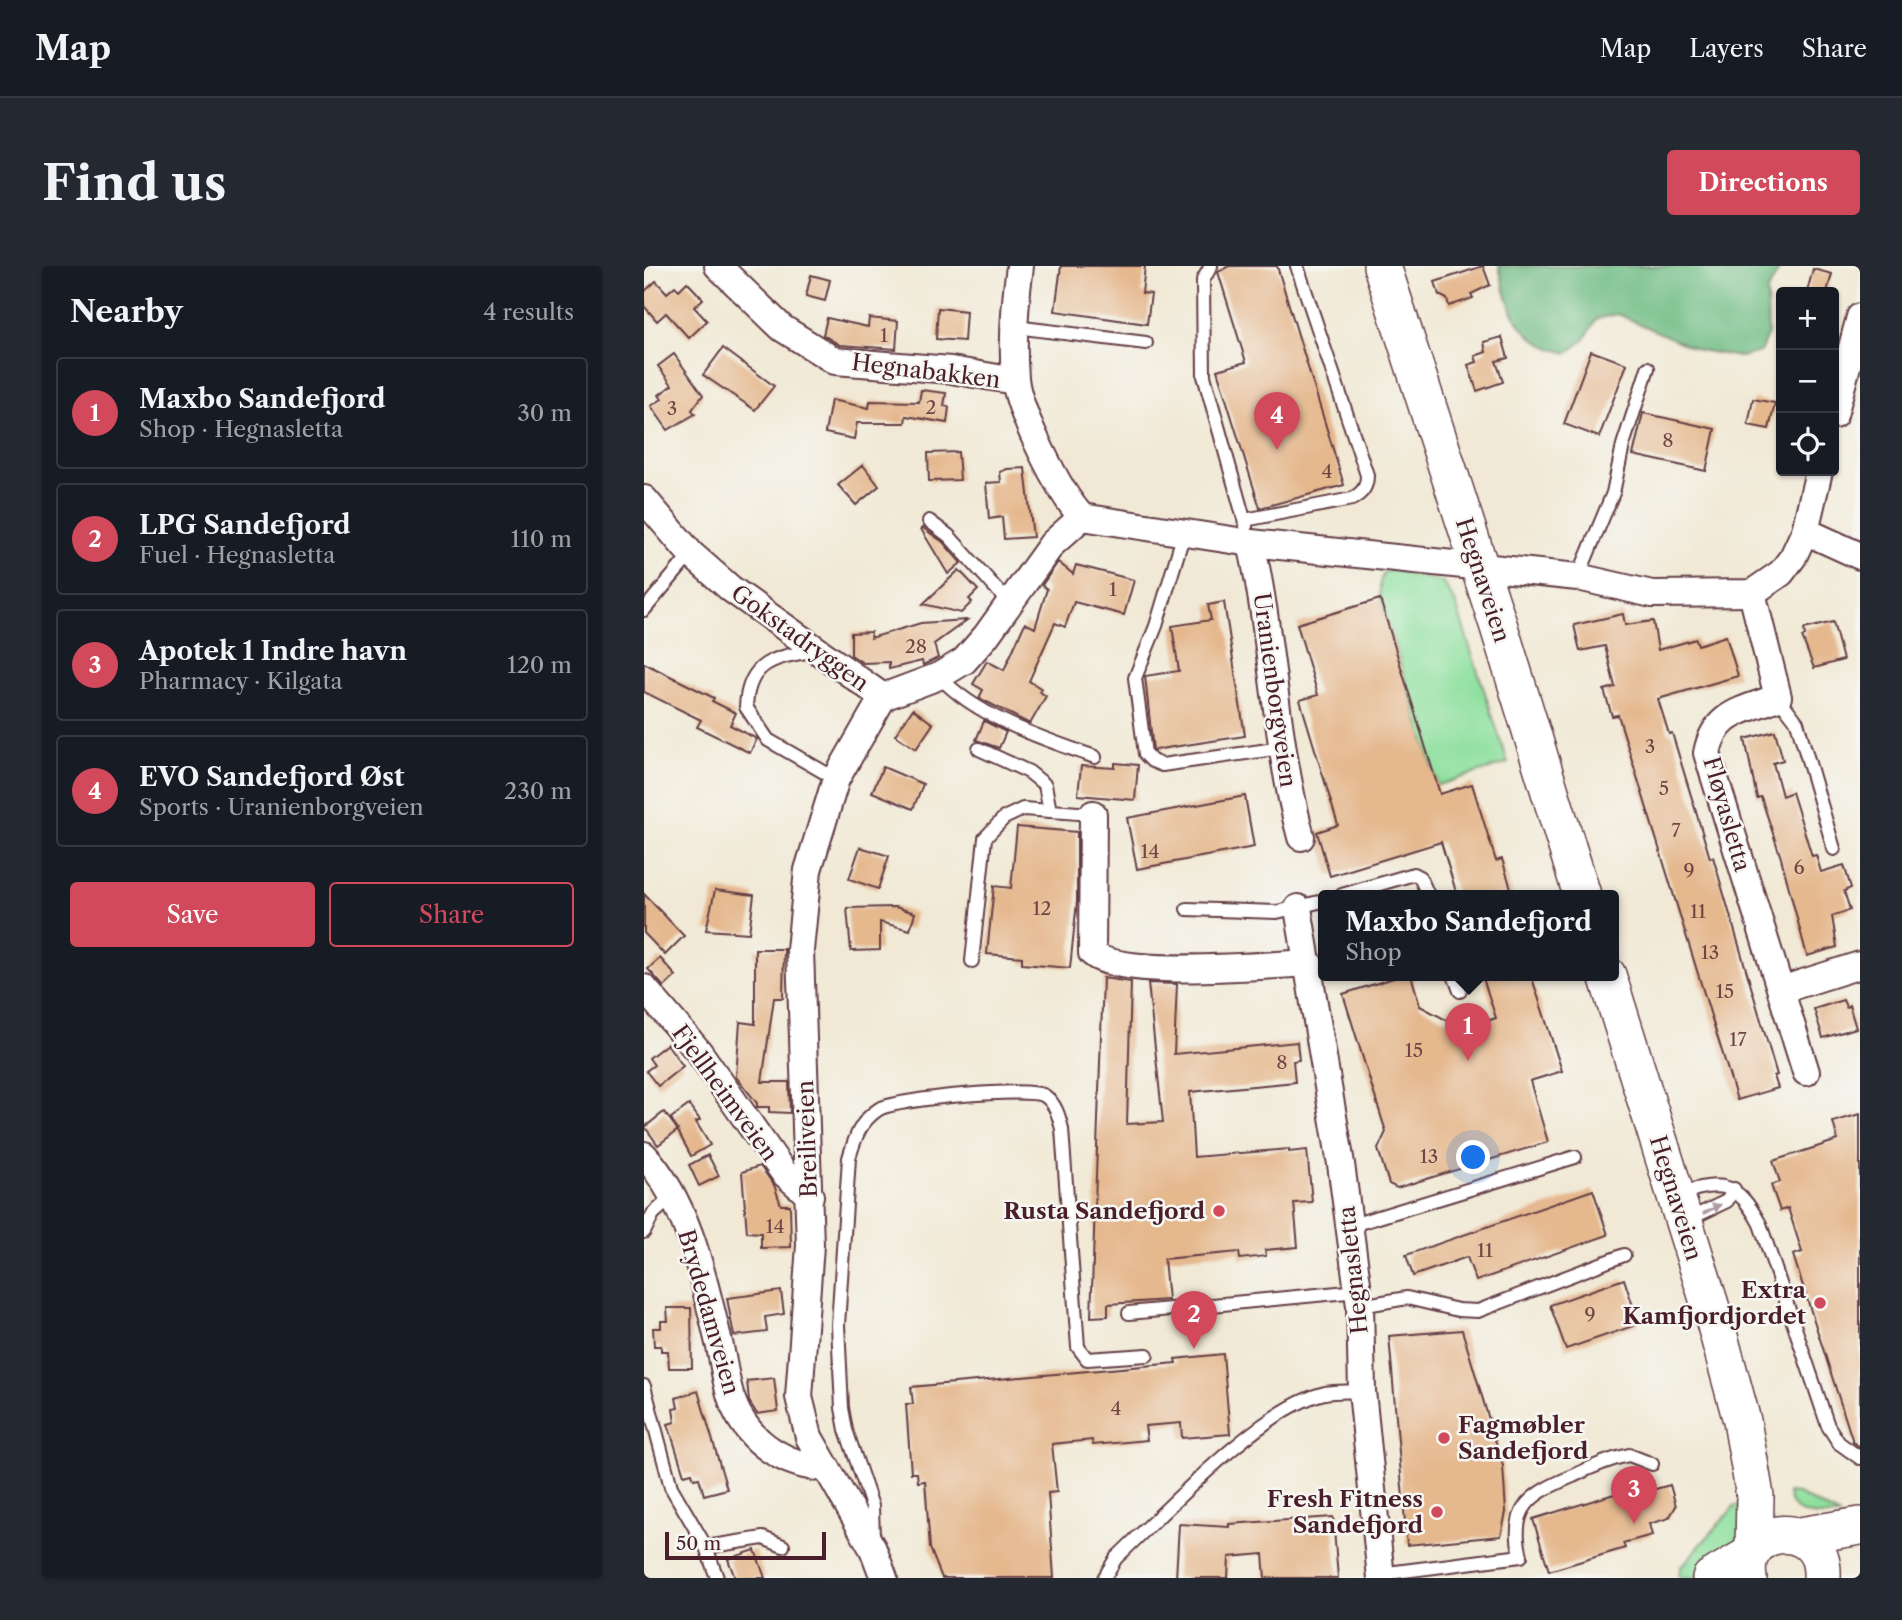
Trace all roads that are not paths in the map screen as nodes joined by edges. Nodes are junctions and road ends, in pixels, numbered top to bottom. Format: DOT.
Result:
graph roads {
  1 [pos="718,266"];
  2 [pos="1020,266"];
  3 [pos="1211,266"];
  4 [pos="1297,266"];
  5 [pos="1382,266"];
  6 [pos="1860,317"];
  7 [pos="1015,327"];
  8 [pos="1146,343"];
  9 [pos="1648,368"];
  10 [pos="1015,382"];
  11 [pos="1835,413"];
  12 [pos="1818,476"];
  13 [pos="644,499"];
  14 [pos="1082,517"];
  15 [pos="929,521"];
  16 [pos="1248,531"];
  17 [pos="1805,531"];
  18 [pos="1184,533"];
  19 [pos="691,554"];
  20 [pos="1860,556"];
  21 [pos="1480,567"];
  22 [pos="1578,577"];
  23 [pos="1752,593"];
  24 [pos="1009,604"];
  25 [pos="644,610"];
  26 [pos="817,650"];
  27 [pos="939,676"];
  28 [pos="883,697"];
  29 [pos="1778,697"];
  30 [pos="1282,748"];
  31 [pos="979,749"];
  32 [pos="1095,757"];
  33 [pos="836,779"];
  34 [pos="1050,811"];
  35 [pos="1093,814"];
  36 [pos="1301,837"];
  37 [pos="1835,849"];
  38 [pos="1359,890"];
  39 [pos="1426,890"];
  40 [pos="1580,890"];
  41 [pos="1310,904"];
  42 [pos="1187,909"];
  43 [pos="972,961"];
  44 [pos="1316,961"];
  45 [pos="1860,965"];
  46 [pos="1318,981"];
  47 [pos="1456,981"];
  48 [pos="1609,981"];
  49 [pos="644,988"];
  50 [pos="1781,990"];
  51 [pos="1460,991"];
  52 [pos="1806,1072"];
  53 [pos="644,1155"];
  54 [pos="1575,1157"];
  55 [pos="1734,1189"];
  56 [pos="673,1196"];
  57 [pos="810,1196"];
  58 [pos="1679,1208"];
  59 [pos="1349,1226"];
  60 [pos="644,1232"];
  61 [pos="1624,1255"];
  62 [pos="1359,1299"];
  63 [pos="1129,1313"];
  64 [pos="1147,1355"];
  65 [pos="644,1386"];
  66 [pos="1362,1391"];
  67 [pos="1742,1421"];
  68 [pos="1860,1458"];
  69 [pos="1652,1464"];
  70 [pos="825,1468"];
  71 [pos="1860,1526"];
  72 [pos="1798,1536"];
  73 [pos="783,1546"];
  74 [pos="706,1547"];
  75 [pos="873,1549"];
  76 [pos="1860,1550"];
  77 [pos="1751,1561"];
  78 [pos="1381,1576"];
  79 [pos="717,1578"];
  80 [pos="884,1578"];
  81 [pos="1104,1578"];
  82 [pos="1711,1578"];
  83 [pos="1823,1578"];
  1 -- 10 [label="street, Hegnabakken"];
  2 -- 7 [label="street"];
  3 -- 16 [label="lane"];
  4 -- 16 [label="lane"];
  5 -- 21 [label="main road, Hegnaveien"];
  6 -- 11 [label="street"];
  7 -- 8 [label="lane"];
  7 -- 10 [label="street"];
  9 -- 22 [label="lane"];
  10 -- 14 [label="street, Hegnabakken"];
  12 -- 17 [label="street"];
  13 -- 19 [label="street, Gokstadryggen"];
  14 -- 18 [label="street"];
  14 -- 24 [label="street, Gokstadryggen"];
  15 -- 24 [label="lane"];
  16 -- 18 [label="street"];
  16 -- 21 [label="street"];
  16 -- 30 [label="street, Uranienborgveien"];
  17 -- 20 [label="street"];
  17 -- 23 [label="street"];
  18 -- 30 [label="lane"];
  19 -- 25 [label="lane"];
  19 -- 26 [label="street, Gokstadryggen"];
  21 -- 22 [label="street"];
  21 -- 40 [label="main road, Hegnaveien"];
  22 -- 23 [label="street"];
  23 -- 29 [label="street"];
  24 -- 27 [label="street, Gokstadryggen"];
  26 -- 28 [label="street, Gokstadryggen"];
  26 -- 33 [label="lane"];
  27 -- 28 [label="street, Gokstadryggen"];
  27 -- 32 [label="lane"];
  28 -- 33 [label="street, Breiliveien"];
  29 -- 37 [label="lane"];
  29 -- 50 [label="street, Fløyasletta"];
  30 -- 36 [label="street, Uranienborgveien"];
  31 -- 34 [label="lane"];
  33 -- 57 [label="street, Breiliveien"];
  34 -- 35 [label="lane"];
  34 -- 43 [label="lane"];
  35 -- 44 [label="street"];
  38 -- 39 [label="lane"];
  41 -- 42 [label="lane"];
  41 -- 44 [label="street, Hegnasletta"];
  45 -- 50 [label="street"];
  46 -- 59 [label="street, Hegnasletta"];
  47 -- 51 [label="lane"];
  48 -- 58 [label="main road, Hegnaveien"];
  49 -- 57 [label="street, Fjellheimveien"];
  50 -- 52 [label="street, Fløyasletta"];
  53 -- 56 [label="street, Brydedamveien"];
  54 -- 59 [label="lane"];
  55 -- 58 [label="lane"];
  58 -- 55 [label="lane, one-way"];
  55 -- 68 [label="lane"];
  56 -- 60 [label="lane"];
  56 -- 70 [label="street, Brydedamveien"];
  57 -- 70 [label="street, Breiliveien"];
  58 -- 67 [label="main road, Hegnaveien"];
  59 -- 62 [label="street, Hegnasletta"];
  61 -- 62 [label="lane"];
  62 -- 63 [label="lane"];
  62 -- 66 [label="street, Hegnasletta"];
  64 -- 75 [label="lane"];
  65 -- 74 [label="lane"];
  66 -- 78 [label="street, Hegnasletta"];
  66 -- 81 [label="lane"];
  67 -- 72 [label="main road, Hegnaveien"];
  67 -- 77 [label="main road, Hegnaveien"];
  69 -- 78 [label="lane"];
  70 -- 75 [label="street, Breiliveien"];
  71 -- 72 [label="main road"];
  72 -- 77 [label="main road"];
  72 -- 83 [label="main road, Hegnaveien"];
  73 -- 74 [label="lane"];
  74 -- 79 [label="lane"];
  75 -- 80 [label="street, Breiliveien"];
  76 -- 83 [label="main road"];
  77 -- 82 [label="main road"];
}
